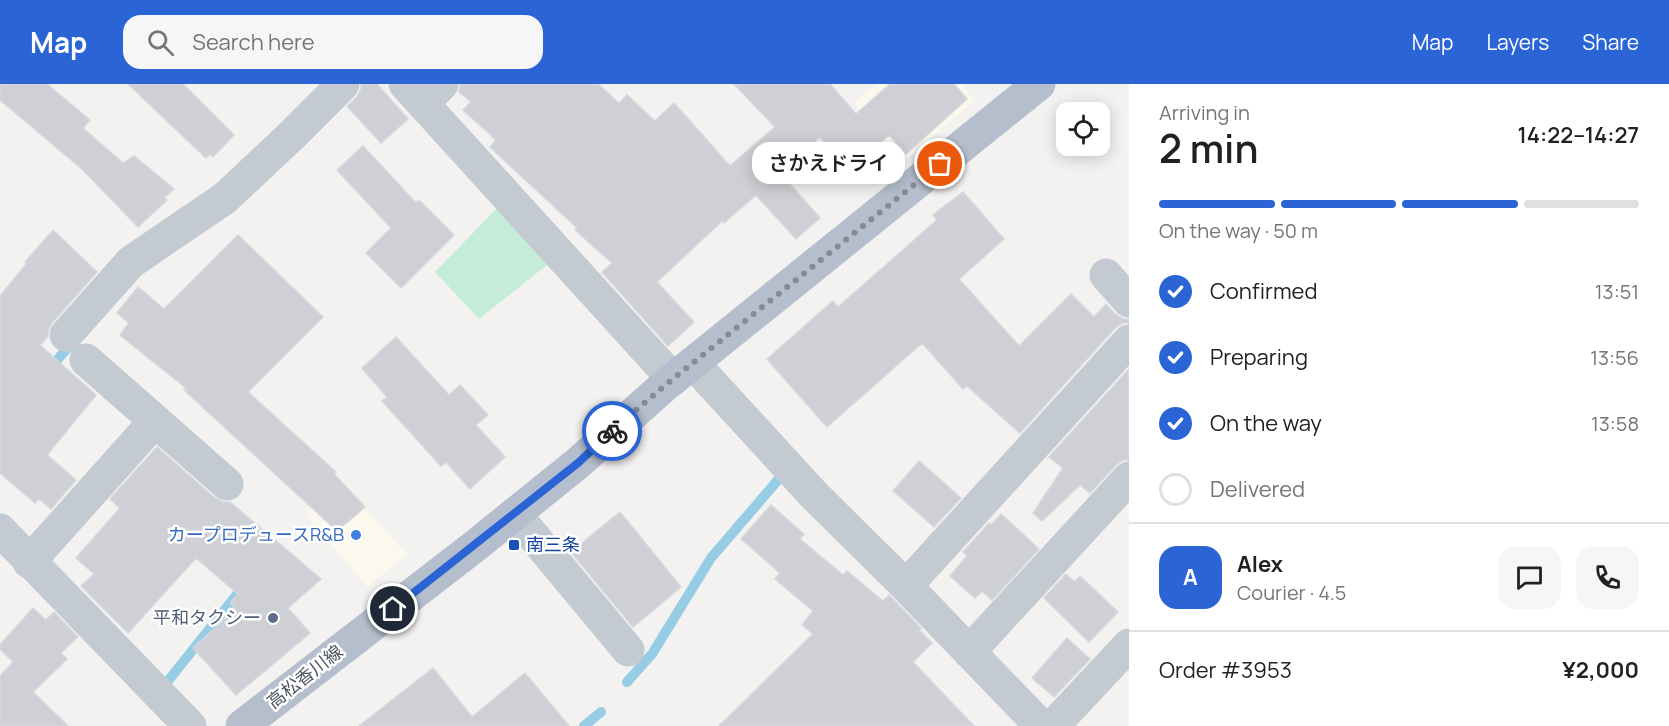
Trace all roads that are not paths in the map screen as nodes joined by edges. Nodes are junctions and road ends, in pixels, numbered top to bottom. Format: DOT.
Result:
graph roads {
  1 [pos="343,84"];
  2 [pos="1039,84"];
  3 [pos="423,91"];
  4 [pos="1106,275"];
  5 [pos="1129,301"];
  6 [pos="1129,341"];
  7 [pos="683,371"];
  8 [pos="155,421"];
  9 [pos="1129,478"];
  10 [pos="227,484"];
  11 [pos="515,514"];
  12 [pos="0,530"];
  13 [pos="29,562"];
  14 [pos="906,586"];
  15 [pos="1129,645"];
  16 [pos="628,650"];
  17 [pos="969,652"];
  18 [pos="190,726"];
  19 [pos="242,726"];
  20 [pos="1041,726"];
  21 [pos="1053,726"];
  1 -- 8 [label="street"];
  2 -- 7 [label="main road, 高松香川線"];
  3 -- 7 [label="street"];
  4 -- 5 [label="street"];
  6 -- 14 [label="street"];
  7 -- 11 [label="main road, 高松香川線"];
  7 -- 14 [label="street"];
  8 -- 10 [label="street"];
  8 -- 13 [label="street"];
  9 -- 17 [label="street"];
  11 -- 16 [label="street"];
  11 -- 19 [label="main road, 高松香川線"];
  12 -- 13 [label="street"];
  13 -- 18 [label="street"];
  14 -- 17 [label="street"];
  15 -- 21 [label="street"];
  17 -- 20 [label="street"];
}
